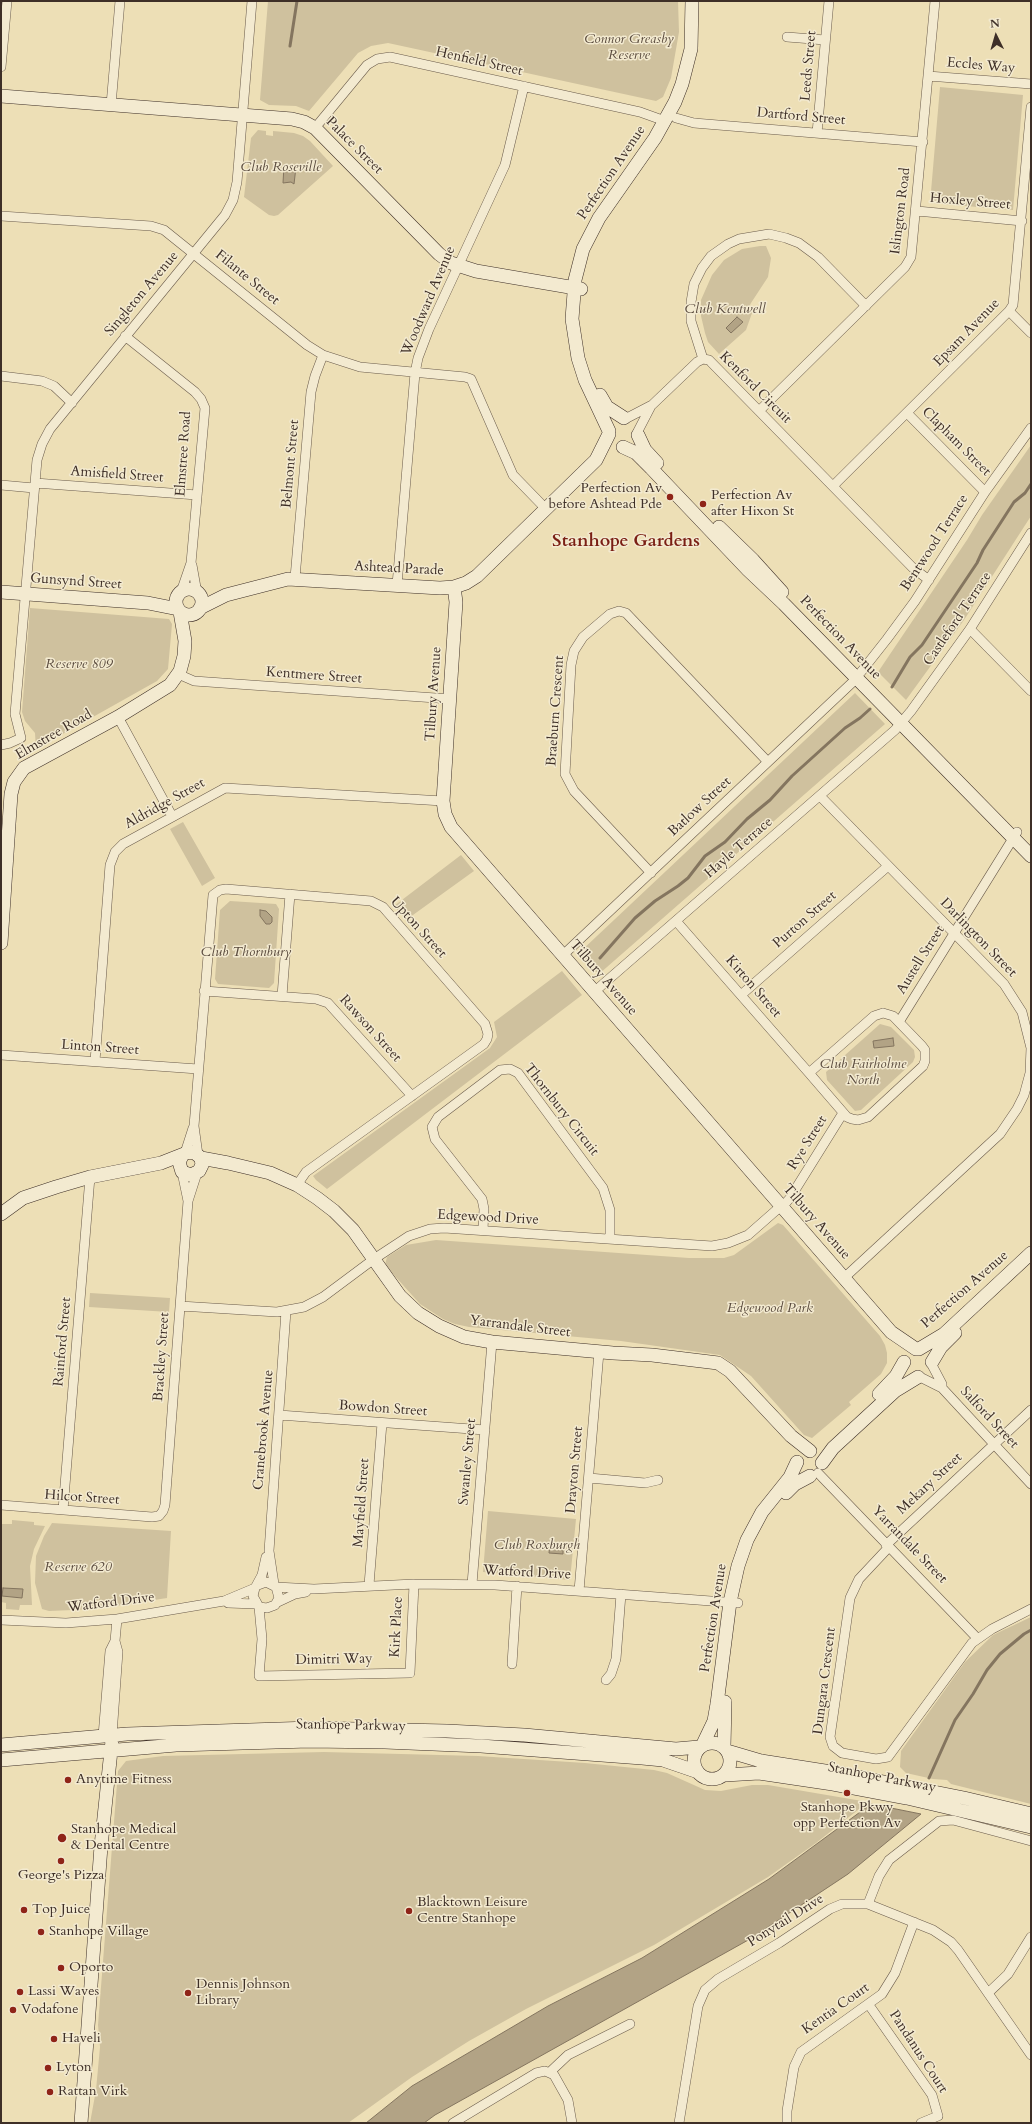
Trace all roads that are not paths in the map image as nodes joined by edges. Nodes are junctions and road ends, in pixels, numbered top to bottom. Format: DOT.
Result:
graph roads {
  1 [pos="6,1"];
  2 [pos="120,1"];
  3 [pos="252,1"];
  4 [pos="692,1"];
  5 [pos="698,1"];
  6 [pos="829,1"];
  7 [pos="935,1"];
  8 [pos="788,37"];
  9 [pos="826,40"];
  10 [pos="1,67"];
  11 [pos="928,76"];
  12 [pos="1031,84"];
  13 [pos="524,86"];
  14 [pos="1,96"];
  15 [pos="111,105"];
  16 [pos="1031,107"];
  17 [pos="242,115"];
  18 [pos="671,119"];
  19 [pos="315,128"];
  20 [pos="817,133"];
  21 [pos="923,142"];
  22 [pos="1029,151"];
  23 [pos="917,211"];
  24 [pos="1,216"];
  25 [pos="1022,221"];
  26 [pos="194,254"];
  27 [pos="458,266"];
  28 [pos="577,288"];
  29 [pos="866,306"];
  30 [pos="1009,311"];
  31 [pos="1031,333"];
  32 [pos="125,336"];
  33 [pos="324,355"];
  34 [pos="703,359"];
  35 [pos="415,373"];
  36 [pos="1,376"];
  37 [pos="72,403"];
  38 [pos="652,405"];
  39 [pos="759,411"];
  40 [pos="907,413"];
  41 [pos="625,418"];
  42 [pos="1031,428"];
  43 [pos="609,432"];
  44 [pos="638,433"];
  45 [pos="622,447"];
  46 [pos="596,460"];
  47 [pos="1,485"];
  48 [pos="34,485"];
  49 [pos="833,486"];
  50 [pos="985,492"];
  51 [pos="197,495"];
  52 [pos="546,509"];
  53 [pos="1029,540"];
  54 [pos="191,563"];
  55 [pos="295,578"];
  56 [pos="929,580"];
  57 [pos="397,585"];
  58 [pos="454,587"];
  59 [pos="1,592"];
  60 [pos="180,593"];
  61 [pos="25,594"];
  62 [pos="198,602"];
  63 [pos="148,603"];
  64 [pos="179,610"];
  65 [pos="970,629"];
  66 [pos="185,640"];
  67 [pos="178,674"];
  68 [pos="859,675"];
  69 [pos="1031,691"];
  70 [pos="450,699"];
  71 [pos="118,717"];
  72 [pos="903,721"];
  73 [pos="1,745"];
  74 [pos="768,762"];
  75 [pos="820,796"];
  76 [pos="443,802"];
  77 [pos="172,816"];
  78 [pos="1015,835"];
  79 [pos="1031,846"];
  80 [pos="1031,856"];
  81 [pos="888,866"];
  82 [pos="651,873"];
  83 [pos="290,894"];
  84 [pos="676,921"];
  85 [pos="954,933"];
  86 [pos="1,943"];
  87 [pos="562,956"];
  88 [pos="204,991"];
  89 [pos="594,992"];
  90 [pos="741,995"];
  91 [pos="282,996"];
  92 [pos="899,1022"];
  93 [pos="1,1055"];
  94 [pos="95,1061"];
  95 [pos="198,1069"];
  96 [pos="809,1073"];
  97 [pos="412,1096"];
  98 [pos="843,1113"];
  99 [pos="194,1126"];
  100 [pos="194,1161"];
  101 [pos="145,1167"];
  102 [pos="181,1171"];
  103 [pos="90,1177"];
  104 [pos="297,1185"];
  105 [pos="24,1198"];
  106 [pos="1,1201"];
  107 [pos="188,1201"];
  108 [pos="782,1207"];
  109 [pos="1,1214"];
  110 [pos="482,1230"];
  111 [pos="610,1239"];
  112 [pos="1031,1253"];
  113 [pos="374,1259"];
  114 [pos="1031,1263"];
  115 [pos="844,1278"];
  116 [pos="180,1306"];
  117 [pos="286,1311"];
  118 [pos="891,1332"];
  119 [pos="492,1342"];
  120 [pos="918,1349"];
  121 [pos="599,1352"];
  122 [pos="904,1360"];
  123 [pos="932,1363"];
  124 [pos="919,1377"];
  125 [pos="942,1388"];
  126 [pos="1031,1410"];
  127 [pos="279,1415"];
  128 [pos="382,1423"];
  129 [pos="485,1430"];
  130 [pos="791,1436"];
  131 [pos="994,1444"];
  132 [pos="811,1451"];
  133 [pos="798,1460"];
  134 [pos="817,1471"];
  135 [pos="589,1478"];
  136 [pos="658,1480"];
  137 [pos="1031,1484"];
  138 [pos="1,1505"];
  139 [pos="63,1510"];
  140 [pos="161,1514"];
  141 [pos="888,1546"];
  142 [pos="269,1551"];
  143 [pos="414,1584"];
  144 [pos="472,1584"];
  145 [pos="275,1585"];
  146 [pos="369,1585"];
  147 [pos="256,1586"];
  148 [pos="517,1586"];
  149 [pos="314,1589"];
  150 [pos="579,1590"];
  151 [pos="621,1594"];
  152 [pos="224,1601"];
  153 [pos="276,1603"];
  154 [pos="734,1603"];
  155 [pos="257,1605"];
  156 [pos="1031,1609"];
  157 [pos="117,1619"];
  158 [pos="1,1620"];
  159 [pos="977,1638"];
  160 [pos="262,1639"];
  161 [pos="512,1664"];
  162 [pos="410,1673"];
  163 [pos="606,1680"];
  164 [pos="108,1736"];
  165 [pos="1,1745"];
  166 [pos="701,1746"];
  167 [pos="725,1749"];
  168 [pos="107,1750"];
  169 [pos="1,1760"];
  170 [pos="698,1772"];
  171 [pos="725,1775"];
  172 [pos="1031,1814"];
  173 [pos="1031,1827"];
  174 [pos="1031,1841"];
  175 [pos="868,1904"];
  176 [pos="914,1922"];
  177 [pos="1031,1937"];
  178 [pos="988,1993"];
  179 [pos="869,2005"];
  180 [pos="630,2024"];
  181 [pos="1031,2055"];
  182 [pos="550,2072"];
  183 [pos="74,2123"];
  184 [pos="81,2123"];
  185 [pos="453,2123"];
  186 [pos="572,2123"];
  187 [pos="679,2123"];
  188 [pos="787,2123"];
  189 [pos="921,2123"];
  1 -- 10 [label="street"];
  2 -- 15 [label="street"];
  3 -- 17 [label="street, Singleton Avenue"];
  4 -- 18 [label="street, Perfection Avenue"];
  5 -- 18 [label="street, Perfection Avenue"];
  6 -- 9 [label="street, Leeds Street"];
  7 -- 11 [label="street, Islington Road"];
  8 -- 9 [label="street"];
  9 -- 20 [label="street, Leeds Street"];
  11 -- 12 [label="street, Eccles Way"];
  11 -- 21 [label="street, Islington Road"];
  13 -- 18 [label="street, Henfield Street"];
  13 -- 19 [label="street, Henfield Street"];
  13 -- 27 [label="street, Woodward Avenue"];
  14 -- 15 [label="street, Palace Street"];
  15 -- 17 [label="street, Palace Street"];
  16 -- 22 [label="street, Epsam Avenue"];
  17 -- 19 [label="street, Palace Street"];
  17 -- 26 [label="street, Singleton Avenue"];
  18 -- 20 [label="street, Dartford Street"];
  18 -- 28 [label="street, Perfection Avenue"];
  19 -- 27 [label="street, Palace Street"];
  20 -- 21 [label="street, Dartford Street"];
  21 -- 23 [label="street, Islington Road"];
  22 -- 25 [label="street, Epsam Avenue"];
  23 -- 25 [label="street, Hoxley Street"];
  23 -- 29 [label="street, Islington Road"];
  24 -- 26 [label="street, Filante Street"];
  25 -- 30 [label="street, Epsam Avenue"];
  26 -- 32 [label="street, Singleton Avenue"];
  26 -- 33 [label="street, Filante Street"];
  27 -- 28 [label="street, Palace Street"];
  27 -- 35 [label="street, Woodward Avenue"];
  28 -- 41 [label="street, Perfection Avenue"];
  28 -- 43 [label="street, Perfection Avenue"];
  29 -- 34 [label="street, Kenford Circuit"];
  29 -- 39 [label="street, Islington Road"];
  30 -- 31 [label="street"];
  30 -- 40 [label="street, Epsam Avenue"];
  32 -- 37 [label="street, Singleton Avenue"];
  32 -- 51 [label="street, Elmstree Road"];
  33 -- 35 [label="street, Filante Street"];
  33 -- 55 [label="street, Belmont Street"];
  34 -- 38 [label="street"];
  34 -- 39 [label="street, Kenford Circuit"];
  35 -- 52 [label="street, Filante Street"];
  35 -- 57 [label="street, Woodward Avenue"];
  36 -- 37 [label="street"];
  37 -- 48 [label="street, Singleton Avenue"];
  38 -- 41 [label="street"];
  38 -- 44 [label="street"];
  39 -- 49 [label="street, Kenford Circuit"];
  40 -- 49 [label="street, Epsam Avenue"];
  40 -- 50 [label="street, Clapham Street"];
  41 -- 43 [label="street"];
  41 -- 44 [label="street"];
  42 -- 50 [label="street, Bentwood Terrace"];
  43 -- 45 [label="street"];
  43 -- 46 [label="street, Ashtead Parade"];
  44 -- 45 [label="street"];
  44 -- 68 [label="street, Perfection Avenue"];
  45 -- 46 [label="street, Ashtead Parade"];
  45 -- 68 [label="street, Perfection Avenue"];
  46 -- 52 [label="street, Ashtead Parade"];
  47 -- 48 [label="street, Amisfield Street"];
  48 -- 51 [label="street, Amisfield Street"];
  48 -- 61 [label="street, Singleton Avenue"];
  49 -- 56 [label="street, Kenford Circuit"];
  50 -- 56 [label="street, Bentwood Terrace"];
  51 -- 54 [label="street, Elmstree Road"];
  52 -- 58 [label="street, Ashtead Parade"];
  53 -- 65 [label="street, Castleford Terrace"];
  54 -- 60 [label="street, Elmstree Road"];
  54 -- 62 [label="street, Elmstree Road"];
  55 -- 57 [label="street, Ashtead Parade"];
  55 -- 62 [label="street, Ashtead Parade"];
  56 -- 68 [label="street, Bentwood Terrace"];
  57 -- 58 [label="street, Ashtead Parade"];
  58 -- 70 [label="street, Tilbury Avenue"];
  59 -- 61 [label="street, Gunsynd Street"];
  60 -- 62 [label="street"];
  60 -- 63 [label="street, Gunsynd Street"];
  60 -- 64 [label="street"];
  61 -- 63 [label="street, Gunsynd Street"];
  61 -- 73 [label="street, Singleton Avenue"];
  62 -- 64 [label="street"];
  62 -- 66 [label="street, Elmstree Road"];
  63 -- 64 [label="street, Gunsynd Street"];
  64 -- 66 [label="street, Elmstree Road"];
  65 -- 69 [label="street"];
  65 -- 72 [label="street, Castleford Terrace"];
  66 -- 67 [label="street, Elmstree Road"];
  67 -- 70 [label="street, Kentmere Street"];
  67 -- 71 [label="street, Elmstree Road"];
  68 -- 72 [label="street, Perfection Avenue"];
  68 -- 74 [label="street, Batlow Street"];
  70 -- 76 [label="street, Tilbury Avenue"];
  71 -- 77 [label="street"];
  71 -- 86 [label="street, Elmstree Road"];
  72 -- 75 [label="street, Hayle Terrace"];
  72 -- 78 [label="street, Perfection Avenue"];
  74 -- 82 [label="street, Batlow Street"];
  74 -- 82 [label="street, Braeburn Crescent"];
  75 -- 81 [label="street, Darlington Street"];
  75 -- 84 [label="street, Hayle Terrace"];
  76 -- 77 [label="street, Aldridge Street"];
  76 -- 87 [label="street, Tilbury Avenue"];
  77 -- 94 [label="street, Aldridge Street"];
  78 -- 79 [label="street, Perfection Avenue"];
  78 -- 80 [label="street, Perfection Avenue"];
  78 -- 85 [label="street, Austell Street"];
  81 -- 85 [label="street, Darlington Street"];
  81 -- 90 [label="street, Purton Street"];
  82 -- 87 [label="street, Batlow Street"];
  83 -- 88 [label="street, Upton Street"];
  83 -- 91 [label="street"];
  83 -- 97 [label="street, Upton Street"];
  84 -- 89 [label="street, Hayle Terrace"];
  84 -- 90 [label="street, Kirton Street"];
  85 -- 92 [label="street, Austell Street"];
  85 -- 115 [label="street, Darlington Street"];
  87 -- 89 [label="street, Tilbury Avenue"];
  88 -- 91 [label="street, Rawson Street"];
  88 -- 95 [label="street, Upton Street"];
  89 -- 108 [label="street, Tilbury Avenue"];
  90 -- 96 [label="street, Kirton Street"];
  91 -- 97 [label="street, Rawson Street"];
  92 -- 96 [label="street"];
  92 -- 98 [label="street"];
  93 -- 94 [label="street, Linton Street"];
  94 -- 95 [label="street, Linton Street"];
  95 -- 99 [label="street, Upton Street"];
  96 -- 98 [label="street, Kirton Street"];
  97 -- 104 [label="street, Upton Street"];
  98 -- 108 [label="street, Rye Street"];
  99 -- 100 [label="street, Upton Street"];
  99 -- 100 [label="street, Upton Street"];
  100 -- 101 [label="street, Yarrandale Street"];
  100 -- 102 [label="street"];
  100 -- 104 [label="street, Yarrandale Street"];
  100 -- 107 [label="street, Brackley Street"];
  101 -- 102 [label="street, Yarrandale Street"];
  101 -- 103 [label="street, Yarrandale Street"];
  102 -- 107 [label="street, Brackley Street"];
  103 -- 105 [label="street, Yarrandale Street"];
  103 -- 139 [label="street, Rainford Street"];
  104 -- 113 [label="street, Yarrandale Street"];
  105 -- 106 [label="street, Yarrandale Street"];
  105 -- 109 [label="street, Yarrandale Street"];
  107 -- 116 [label="street, Brackley Street"];
  108 -- 111 [label="street, Edgewood Drive"];
  108 -- 115 [label="street, Tilbury Avenue"];
  110 -- 111 [label="street, Edgewood Drive"];
  110 -- 111 [label="street, Thornbury Circuit"];
  110 -- 113 [label="street, Edgewood Drive"];
  112 -- 120 [label="street, Perfection Avenue"];
  113 -- 117 [label="street, Edgewood Drive"];
  113 -- 119 [label="street, Yarrandale Street"];
  114 -- 123 [label="street, Perfection Avenue"];
  115 -- 118 [label="street, Tilbury Avenue"];
  116 -- 117 [label="street, Edgewood Drive"];
  116 -- 140 [label="street, Brackley Street"];
  117 -- 127 [label="street, Cranebrook Avenue"];
  118 -- 120 [label="street, Tilbury Avenue"];
  118 -- 122 [label="street, Tilbury Avenue"];
  119 -- 121 [label="street, Yarrandale Street"];
  119 -- 129 [label="street, Swanley Street"];
  120 -- 122 [label="street"];
  120 -- 123 [label="street"];
  121 -- 130 [label="street, Yarrandale Street"];
  121 -- 135 [label="street, Drayton Street"];
  122 -- 124 [label="street"];
  122 -- 132 [label="street"];
  123 -- 124 [label="street"];
  123 -- 125 [label="street, Salford Street"];
  124 -- 125 [label="street, Salford Street"];
  124 -- 134 [label="street, Perfection Avenue"];
  125 -- 131 [label="street, Salford Street"];
  126 -- 131 [label="street, Mekary Street"];
  127 -- 128 [label="street, Bowdon Street"];
  127 -- 142 [label="street, Cranebrook Avenue"];
  128 -- 129 [label="street, Bowdon Street"];
  128 -- 146 [label="street, Mayfield Street"];
  129 -- 144 [label="street, Swanley Street"];
  130 -- 132 [label="street, Yarrandale Street"];
  130 -- 133 [label="street, Yarrandale Street"];
  131 -- 137 [label="street, Salford Street"];
  131 -- 141 [label="street, Mekary Street"];
  132 -- 133 [label="street"];
  132 -- 134 [label="street"];
  133 -- 134 [label="street"];
  133 -- 154 [label="street, Perfection Avenue"];
  134 -- 141 [label="street, Yarrandale Street"];
  134 -- 154 [label="street, Perfection Avenue"];
  135 -- 136 [label="street"];
  135 -- 150 [label="street, Drayton Street"];
  138 -- 139 [label="street, Hilcot Street"];
  139 -- 140 [label="street, Hilcot Street"];
  141 -- 159 [label="street, Yarrandale Street"];
  141 -- 159 [label="street, Dungara Crescent"];
  142 -- 145 [label="street, Cranebrook Avenue"];
  142 -- 147 [label="street, Cranebrook Avenue"];
  143 -- 144 [label="street, Watford Drive"];
  143 -- 146 [label="street, Watford Drive"];
  143 -- 162 [label="street, Kirk Place"];
  144 -- 148 [label="street, Watford Drive"];
  145 -- 147 [label="street"];
  145 -- 149 [label="street, Watford Drive"];
  145 -- 153 [label="street"];
  146 -- 149 [label="street, Watford Drive"];
  147 -- 152 [label="street, Watford Drive"];
  147 -- 155 [label="street"];
  148 -- 150 [label="street, Watford Drive"];
  148 -- 161 [label="street"];
  149 -- 153 [label="street, Watford Drive"];
  150 -- 151 [label="street, Watford Drive"];
  151 -- 154 [label="street, Watford Drive"];
  151 -- 163 [label="street"];
  152 -- 155 [label="street, Watford Drive"];
  152 -- 157 [label="street, Watford Drive"];
  153 -- 155 [label="street"];
  153 -- 160 [label="street"];
  154 -- 166 [label="street, Perfection Avenue"];
  154 -- 167 [label="street, Perfection Avenue"];
  155 -- 160 [label="street"];
  156 -- 159 [label="street"];
  157 -- 158 [label="street, Watford Drive"];
  157 -- 164 [label="street"];
  160 -- 162 [label="street, Dimitri Way"];
  164 -- 165 [label="street, Stanhope Parkway"];
  164 -- 166 [label="street, Stanhope Parkway"];
  164 -- 168 [label="street"];
  166 -- 167 [label="street"];
  166 -- 170 [label="street"];
  167 -- 171 [label="street"];
  167 -- 172 [label="street, Stanhope Parkway"];
  168 -- 169 [label="street, Stanhope Parkway"];
  168 -- 170 [label="street, Stanhope Parkway"];
  168 -- 183 [label="street"];
  168 -- 184 [label="street"];
  170 -- 171 [label="street"];
  171 -- 173 [label="street, Stanhope Parkway"];
  174 -- 175 [label="street"];
  175 -- 176 [label="street, Ponytail Drive"];
  175 -- 187 [label="street, Ponytail Drive"];
  176 -- 178 [label="street, Ponytail Drive"];
  176 -- 179 [label="street, Kentia Court"];
  177 -- 178 [label="street"];
  178 -- 181 [label="street, Ponytail Drive"];
  179 -- 188 [label="street, Kentia Court"];
  179 -- 189 [label="street, Pandanus Court"];
  180 -- 182 [label="street"];
  182 -- 185 [label="street"];
  182 -- 186 [label="street"];
}
